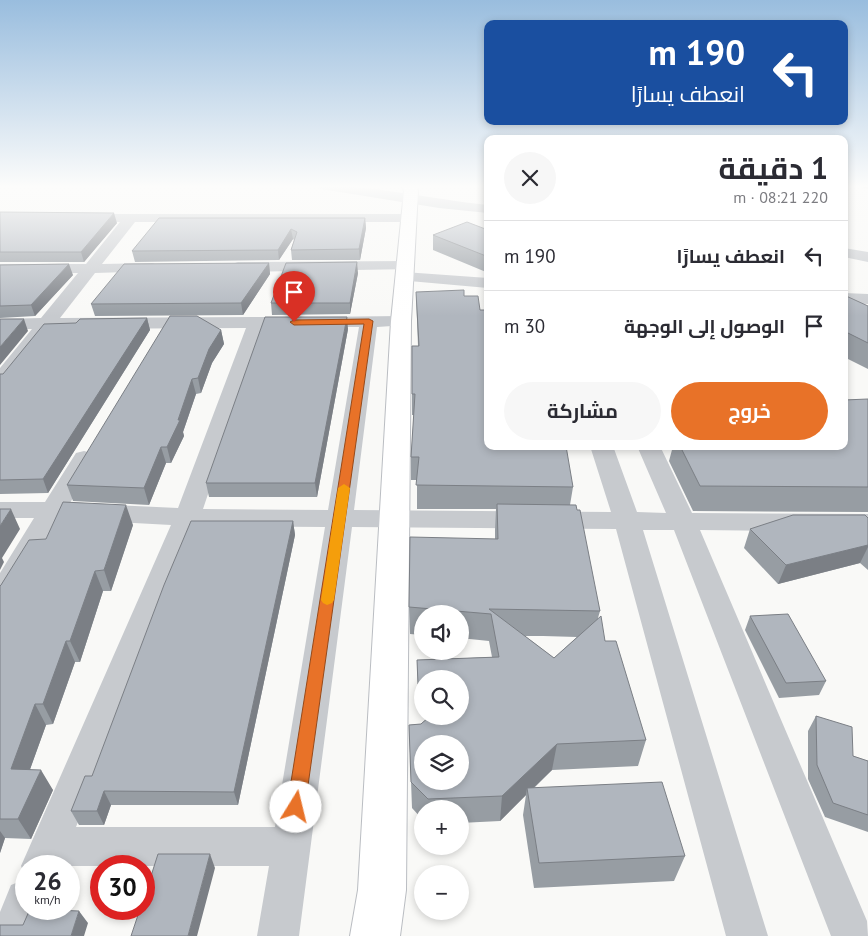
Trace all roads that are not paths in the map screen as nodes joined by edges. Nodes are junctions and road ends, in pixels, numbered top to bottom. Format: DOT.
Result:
graph roads {
  1 [pos="123,229"];
  2 [pos="408,229"];
  3 [pos="848,246"];
  4 [pos="868,248"];
  5 [pos="848,254"];
  6 [pos="868,257"];
  7 [pos="220,267"];
  8 [pos="0,268"];
  9 [pos="92,268"];
  10 [pos="171,268"];
  11 [pos="405,272"];
  12 [pos="484,282"];
  13 [pos="848,298"];
  14 [pos="868,299"];
  15 [pos="369,321"];
  16 [pos="401,321"];
  17 [pos="257,323"];
  18 [pos="0,324"];
  19 [pos="45,324"];
  20 [pos="0,381"];
  21 [pos="93,442"];
  22 [pos="602,450"];
  23 [pos="650,450"];
  24 [pos="0,510"];
  25 [pos="52,510"];
  26 [pos="187,518"];
  27 [pos="394,518"];
  28 [pos="340,519"];
  29 [pos="627,521"];
  30 [pos="683,521"];
  31 [pos="868,522"];
  32 [pos="0,597"];
  33 [pos="290,846"];
  34 [pos="46,855"];
  35 [pos="80,855"];
  36 [pos="18,920"];
  37 [pos="11,936"];
  38 [pos="278,936"];
  39 [pos="375,936"];
  40 [pos="747,936"];
  41 [pos="852,936"];
  1 -- 9 [label="street"];
  2 -- 11 [label="main road"];
  3 -- 4 [label="street"];
  5 -- 6 [label="street"];
  7 -- 11 [label="street"];
  8 -- 9 [label="street"];
  9 -- 10 [label="street"];
  9 -- 19 [label="street"];
  11 -- 12 [label="street"];
  11 -- 16 [label="main road"];
  13 -- 14 [label="street"];
  15 -- 16 [label="street"];
  15 -- 17 [label="street"];
  15 -- 28 [label="street"];
  16 -- 27 [label="main road"];
  17 -- 19 [label="street"];
  17 -- 26 [label="street"];
  18 -- 19 [label="street"];
  19 -- 20 [label="street"];
  21 -- 25 [label="street"];
  22 -- 29 [label="street"];
  23 -- 30 [label="street"];
  24 -- 25 [label="street"];
  25 -- 26 [label="street"];
  25 -- 32 [label="street"];
  26 -- 28 [label="street"];
  26 -- 34 [label="street"];
  27 -- 28 [label="street"];
  27 -- 29 [label="street"];
  27 -- 39 [label="main road"];
  28 -- 33 [label="street"];
  29 -- 30 [label="street"];
  29 -- 40 [label="street"];
  30 -- 31 [label="street"];
  30 -- 41 [label="street"];
  33 -- 35 [label="street"];
  33 -- 38 [label="street"];
  36 -- 37 [label="street"];
}
